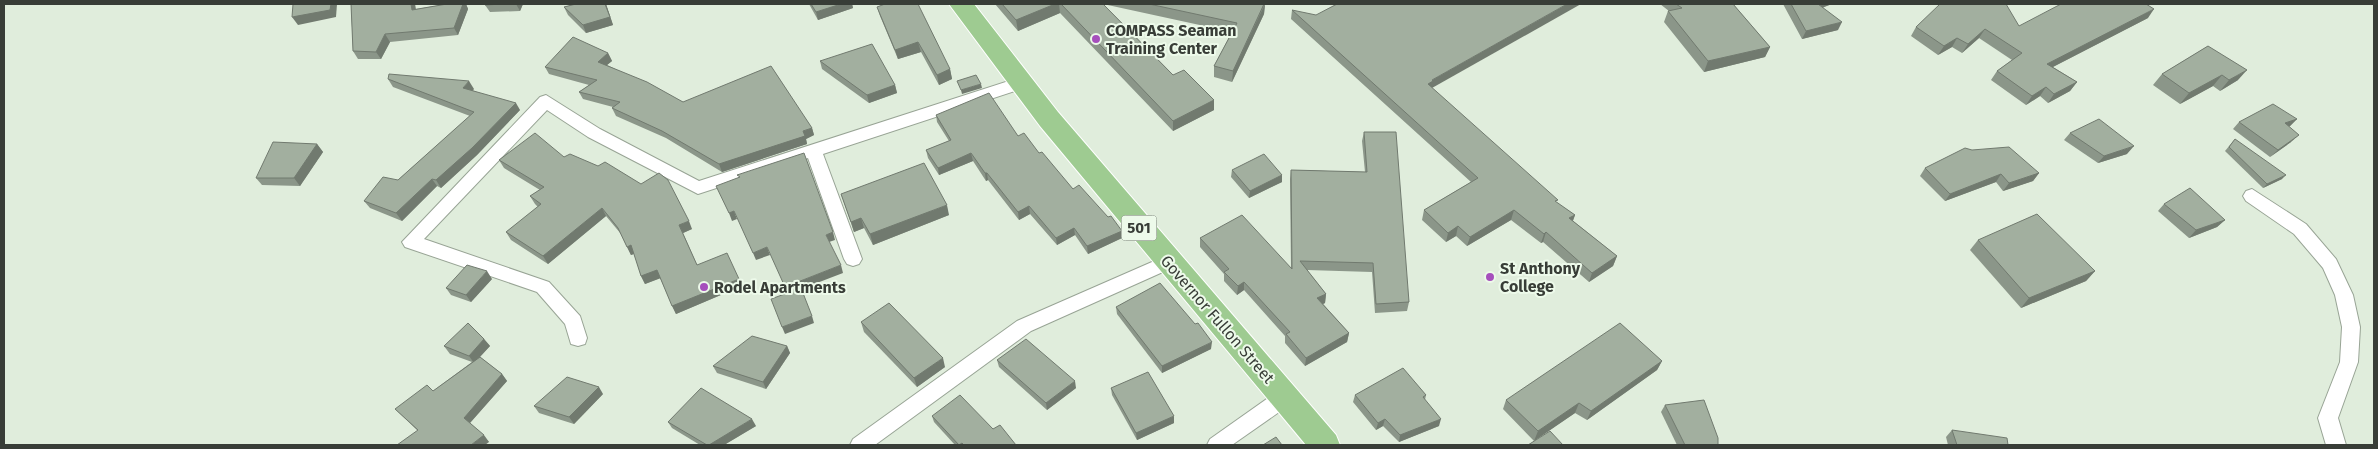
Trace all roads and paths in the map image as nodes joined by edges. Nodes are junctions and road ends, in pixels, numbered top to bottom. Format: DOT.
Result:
graph roads {
  1 [pos="961,4"];
  2 [pos="1021,83"];
  3 [pos="814,151"];
  4 [pos="2252,196"];
  5 [pos="853,259"];
  6 [pos="1168,262"];
  7 [pos="578,338"];
  8 [pos="1285,397"];
  9 [pos="860,445"];
  10 [pos="1217,445"];
  11 [pos="1326,445"];
  12 [pos="2336,445"];
  1 -- 2 [label="main road, Governor Fullon Street / 501"];
  2 -- 3 [label="street"];
  2 -- 6 [label="main road, Governor Fullon Street / 501"];
  3 -- 5 [label="street"];
  3 -- 7 [label="street"];
  4 -- 12 [label="street"];
  6 -- 8 [label="main road, Governor Fullon Street / 501"];
  6 -- 9 [label="street"];
  8 -- 10 [label="street"];
  8 -- 11 [label="main road, Governor Fullon Street / 501"];
}
